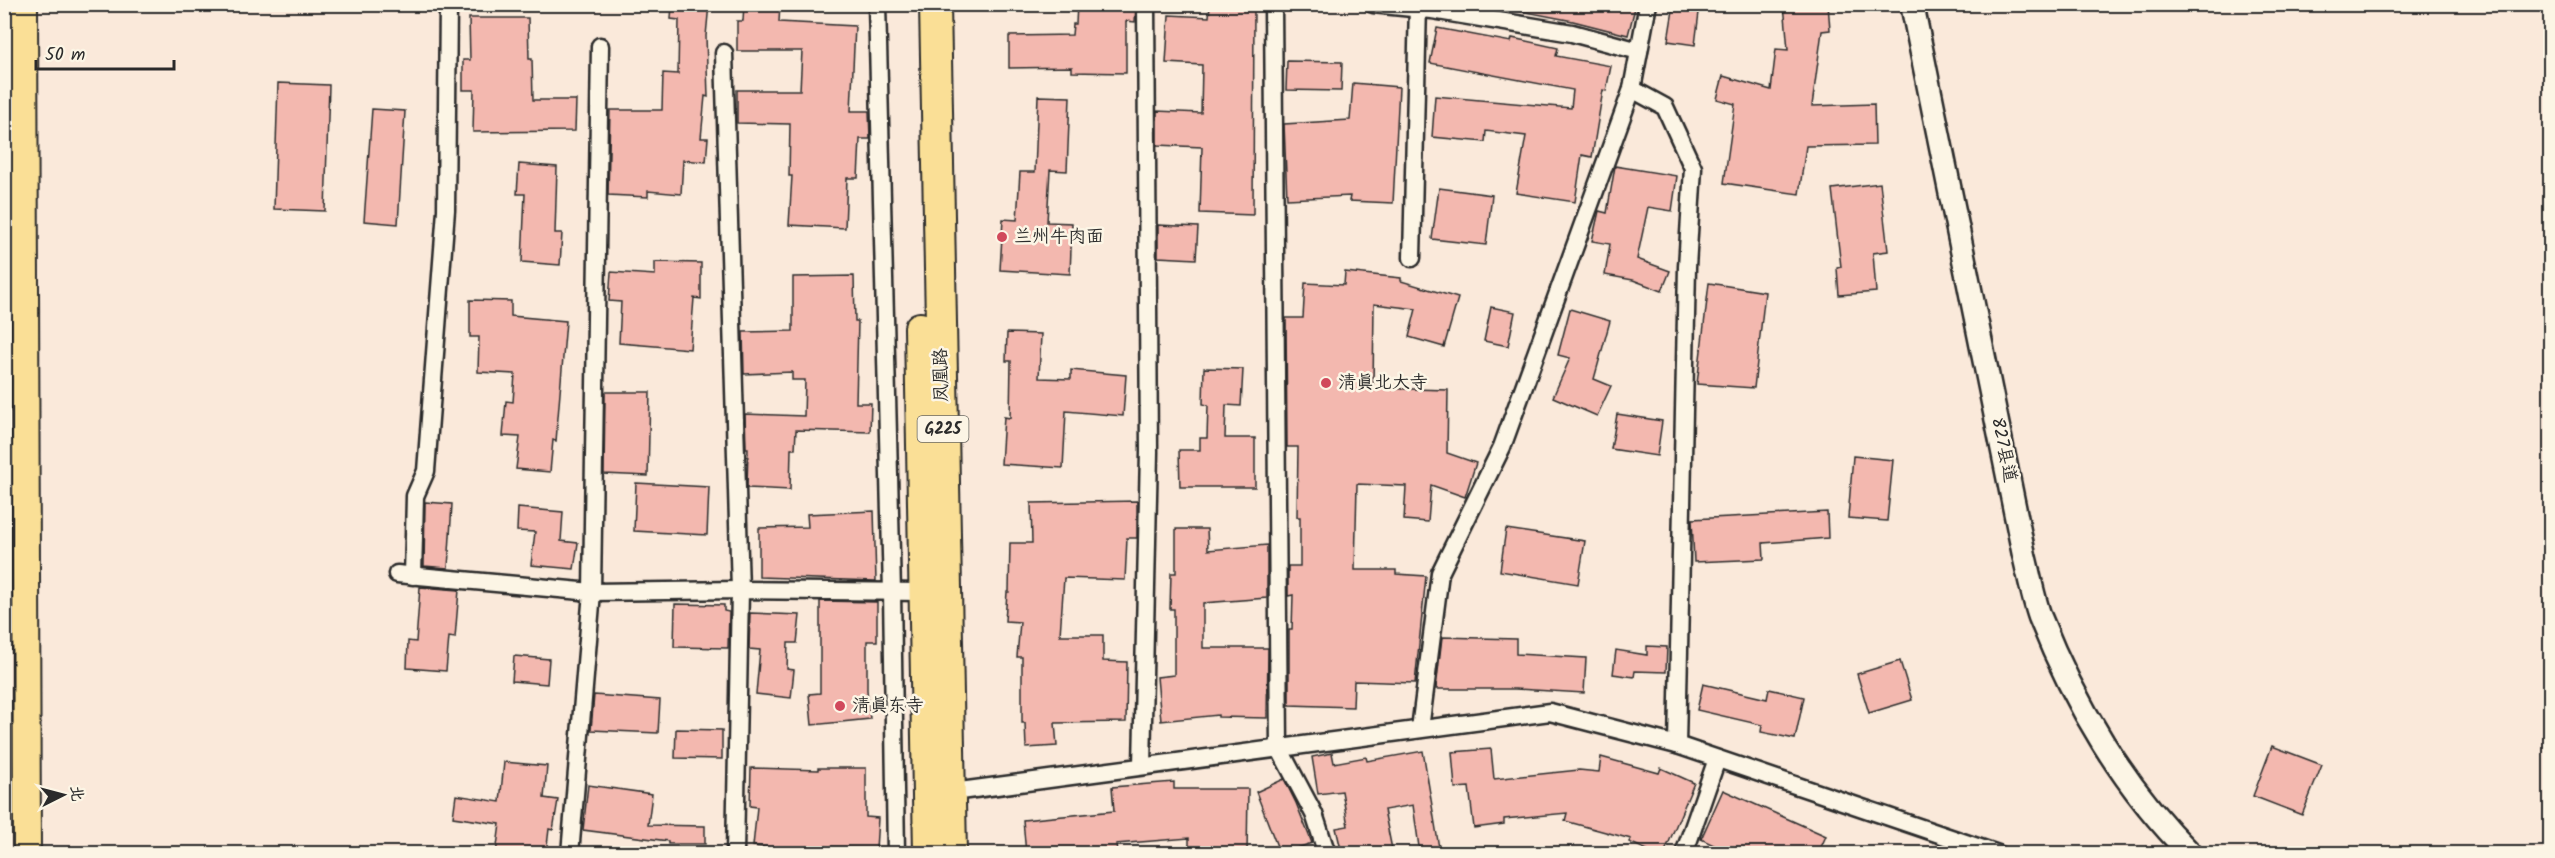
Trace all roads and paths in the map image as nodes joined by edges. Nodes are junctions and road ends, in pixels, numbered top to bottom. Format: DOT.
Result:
graph roads {
  1 [pos="24,4"];
  2 [pos="448,4"];
  3 [pos="877,4"];
  4 [pos="916,4"];
  5 [pos="935,4"];
  6 [pos="1146,4"];
  7 [pos="1273,4"];
  8 [pos="1373,4"];
  9 [pos="1648,4"];
  10 [pos="1912,4"];
  11 [pos="1418,7"];
  12 [pos="600,46"];
  13 [pos="1639,51"];
  14 [pos="724,53"];
  15 [pos="1632,89"];
  16 [pos="1412,258"];
  17 [pos="740,590"];
  18 [pos="592,592"];
  19 [pos="892,592"];
  20 [pos="923,592"];
  21 [pos="1420,729"];
  22 [pos="1677,745"];
  23 [pos="1279,748"];
  24 [pos="1717,759"];
  25 [pos="1142,766"];
  26 [pos="939,794"];
  27 [pos="1993,853"];
  28 [pos="27,854"];
  29 [pos="570,854"];
  30 [pos="735,854"];
  31 [pos="896,854"];
  32 [pos="929,854"];
  33 [pos="951,854"];
  34 [pos="1327,854"];
  35 [pos="1684,854"];
  36 [pos="2191,854"];
  1 -- 28 [label="main road"];
  2 -- 18 [label="street"];
  3 -- 19 [label="street"];
  4 -- 20 [label="highway, 凤凰路 / G225"];
  5 -- 26 [label="highway, 凤凰路 / G225"];
  6 -- 25 [label="street"];
  7 -- 23 [label="street"];
  8 -- 11 [label="street"];
  9 -- 13 [label="street"];
  10 -- 36 [label="main road, 827县道"];
  11 -- 13 [label="street"];
  11 -- 16 [label="street"];
  12 -- 18 [label="street"];
  13 -- 15 [label="street"];
  14 -- 17 [label="street"];
  15 -- 21 [label="street"];
  15 -- 22 [label="street"];
  17 -- 18 [label="street"];
  17 -- 19 [label="street"];
  17 -- 30 [label="street"];
  18 -- 29 [label="street"];
  19 -- 20 [label="street"];
  19 -- 31 [label="street"];
  20 -- 26 [label="highway, 凤凰路 / G225"];
  21 -- 22 [label="street"];
  21 -- 23 [label="street"];
  22 -- 24 [label="street"];
  23 -- 25 [label="street"];
  23 -- 34 [label="street"];
  24 -- 27 [label="street"];
  24 -- 35 [label="street"];
  25 -- 26 [label="street"];
  26 -- 32 [label="highway, 凤凰路 / G225"];
  26 -- 33 [label="highway, 凤凰路 / G225"];
}
